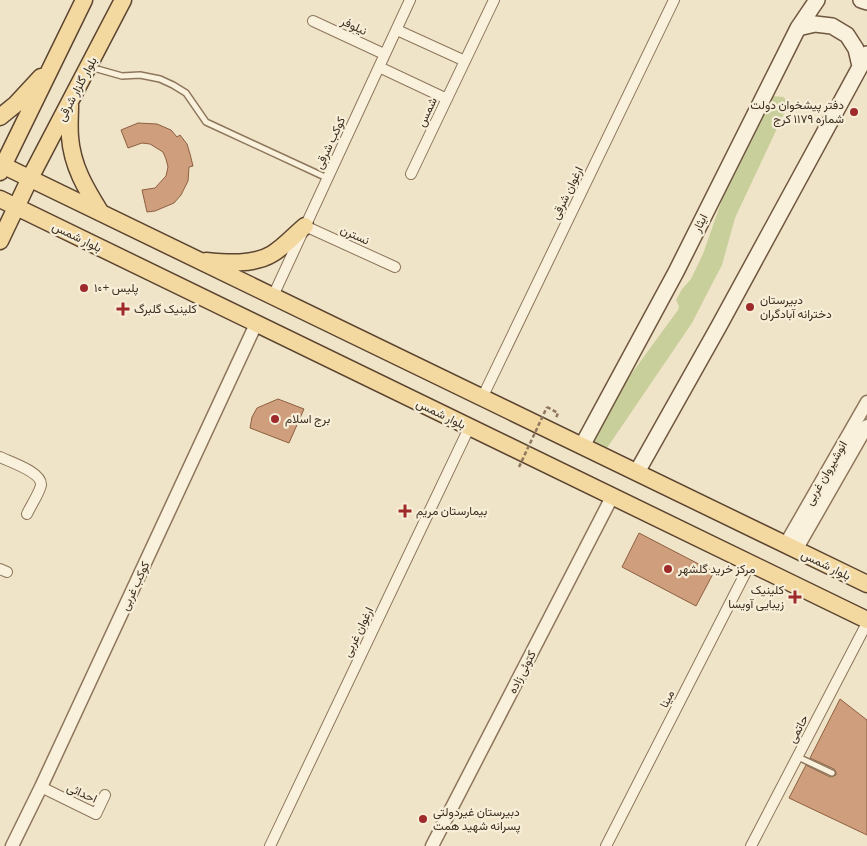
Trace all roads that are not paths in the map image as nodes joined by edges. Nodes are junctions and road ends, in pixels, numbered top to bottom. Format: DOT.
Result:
graph roads {
  1 [pos="84,0"];
  2 [pos="123,0"];
  3 [pos="410,0"];
  4 [pos="494,0"];
  5 [pos="674,0"];
  6 [pos="817,0"];
  7 [pos="861,0"];
  8 [pos="867,2"];
  9 [pos="313,21"];
  10 [pos="798,28"];
  11 [pos="397,30"];
  12 [pos="384,54"];
  13 [pos="56,58"];
  14 [pos="864,60"];
  15 [pos="465,61"];
  16 [pos="88,66"];
  17 [pos="379,66"];
  18 [pos="447,99"];
  19 [pos="70,101"];
  20 [pos="0,117"];
  21 [pos="1,167"];
  22 [pos="411,174"];
  23 [pos="30,178"];
  24 [pos="327,178"];
  25 [pos="0,199"];
  26 [pos="16,207"];
  27 [pos="102,213"];
  28 [pos="305,226"];
  29 [pos="0,241"];
  30 [pos="197,259"];
  31 [pos="395,267"];
  32 [pos="272,296"];
  33 [pos="256,324"];
  34 [pos="482,398"];
  35 [pos="867,402"];
  36 [pos="867,426"];
  37 [pos="469,428"];
  38 [pos="582,446"];
  39 [pos="0,457"];
  40 [pos="637,472"];
  41 [pos="612,497"];
  42 [pos="27,514"];
  43 [pos="801,528"];
  44 [pos="790,547"];
  45 [pos="750,564"];
  46 [pos="867,584"];
  47 [pos="867,622"];
  48 [pos="797,757"];
  49 [pos="832,773"];
  50 [pos="41,787"];
  51 [pos="105,795"];
  52 [pos="12,846"];
  53 [pos="270,846"];
  54 [pos="432,846"];
  55 [pos="606,846"];
  56 [pos="751,846"];
  1 -- 13 [label="main road"];
  2 -- 16 [label="main road, بلوار گلزار شرقی"];
  3 -- 11 [label="street, کوکب شرقی"];
  4 -- 15 [label="street, شمس"];
  5 -- 34 [label="street, ارغوان شرقی"];
  6 -- 10 [label="main road, ایثار"];
  7 -- 8 [label="main road"];
  9 -- 12 [label="street, نیلوفر"];
  10 -- 14 [label="main road"];
  10 -- 38 [label="main road, ایثار"];
  11 -- 12 [label="street, کوکب شرقی"];
  11 -- 15 [label="street"];
  12 -- 17 [label="street, کوکب شرقی"];
  13 -- 20 [label="main road"];
  13 -- 21 [label="main road"];
  14 -- 40 [label="main road"];
  15 -- 18 [label="street, شمس"];
  16 -- 19 [label="main road, بلوار گلزار شرقی"];
  16 -- 24 [label="lane"];
  17 -- 18 [label="street"];
  17 -- 24 [label="street, کوکب شرقی"];
  18 -- 22 [label="street, شمس"];
  19 -- 23 [label="main road, بلوار گلزار شرقی"];
  19 -- 27 [label="main road"];
  21 -- 23 [label="main road, بلوار شمس"];
  23 -- 26 [label="main road, بلوار گلزار شرقی"];
  23 -- 27 [label="main road, بلوار شمس"];
  24 -- 28 [label="street, کوکب شرقی"];
  25 -- 26 [label="main road, بلوار شمس"];
  26 -- 29 [label="main road, بلوار گلزار شرقی"];
  26 -- 33 [label="main road, بلوار شمس"];
  27 -- 30 [label="main road, بلوار شمس"];
  28 -- 30 [label="main road"];
  28 -- 31 [label="street, نسترن"];
  28 -- 32 [label="street, کوکب شرقی"];
  30 -- 32 [label="main road, بلوار شمس"];
  32 -- 34 [label="main road, بلوار شمس"];
  33 -- 37 [label="main road, بلوار شمس"];
  33 -- 50 [label="street, کوکب غربی"];
  34 -- 38 [label="main road, بلوار شمس"];
  35 -- 43 [label="street, انوشیروان غربی"];
  36 -- 43 [label="street, انوشیروان غربی"];
  37 -- 41 [label="main road, بلوار شمس"];
  37 -- 53 [label="street, ارغوان غربی"];
  38 -- 40 [label="main road, بلوار شمس"];
  39 -- 42 [label="street"];
  40 -- 44 [label="main road, بلوار شمس"];
  41 -- 45 [label="main road, بلوار شمس"];
  41 -- 54 [label="street, کتوئی زاده"];
  43 -- 44 [label="street, انوشیروان غربی"];
  44 -- 46 [label="main road, بلوار شمس"];
  45 -- 47 [label="main road, بلوار شمس"];
  45 -- 55 [label="street, مینا"];
  47 -- 48 [label="street, حاتمی"];
  48 -- 49 [label="lane"];
  48 -- 56 [label="street, حاتمی"];
  50 -- 51 [label="street, احداثی"];
  50 -- 52 [label="street, کوکب غربی"];
}
